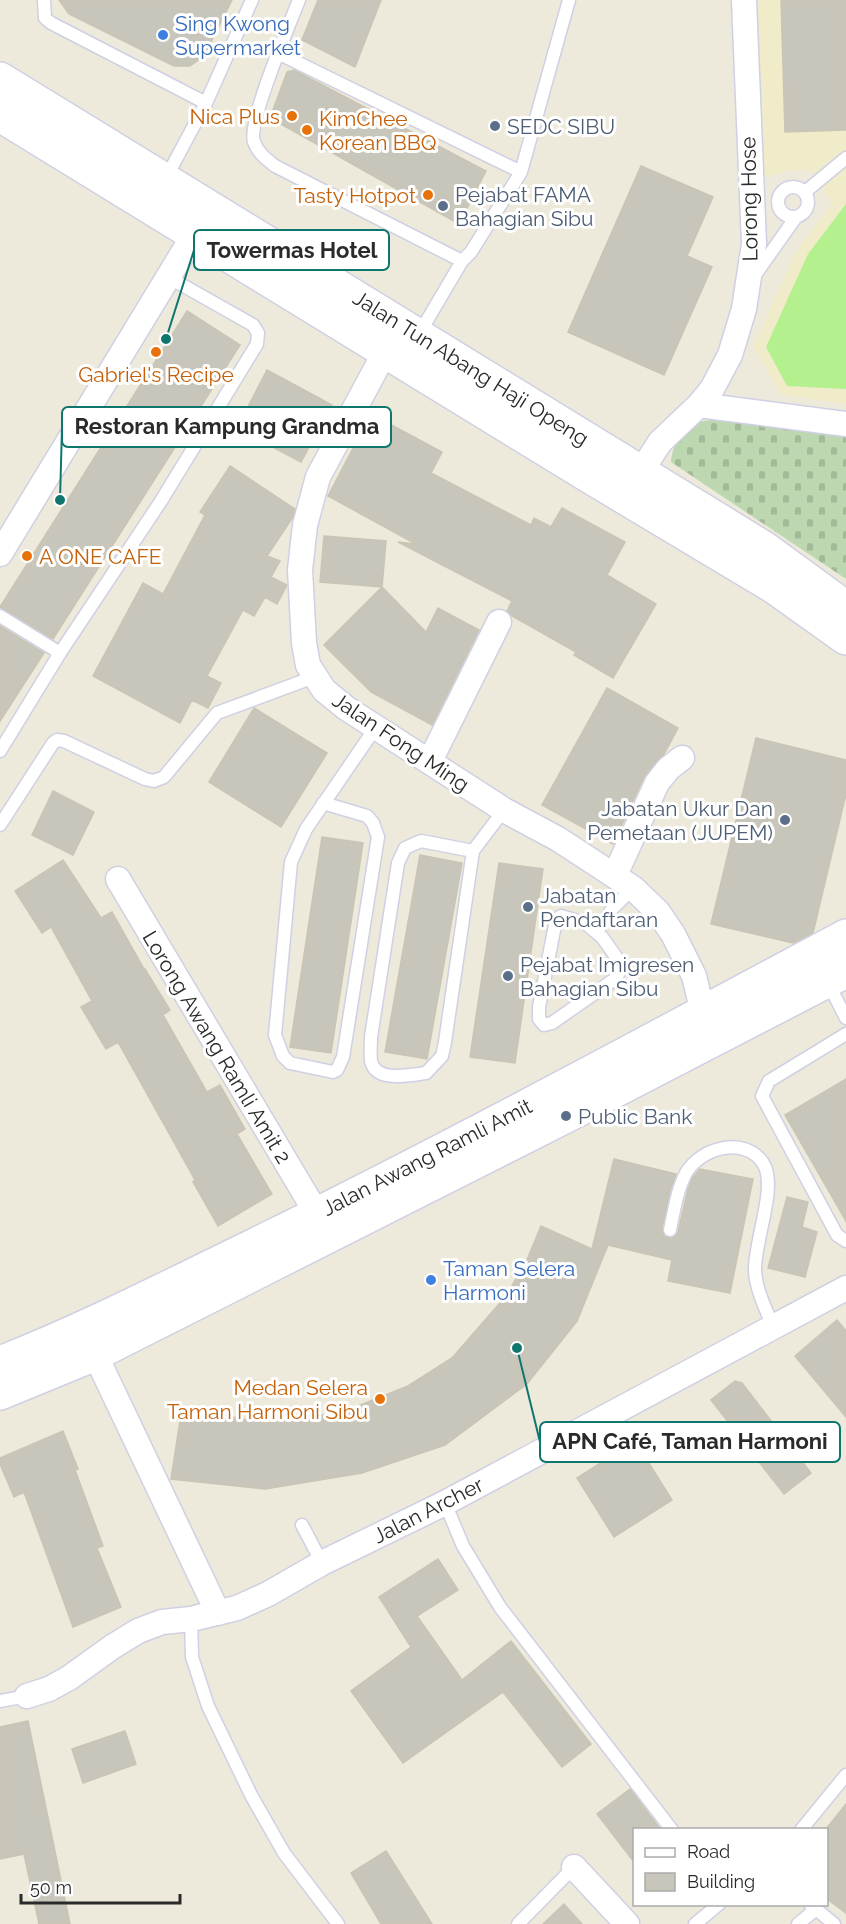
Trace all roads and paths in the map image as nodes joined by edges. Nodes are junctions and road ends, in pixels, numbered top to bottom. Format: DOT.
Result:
graph roads {
  1 [pos="44,0"];
  2 [pos="252,0"];
  3 [pos="298,0"];
  4 [pos="569,0"];
  5 [pos="744,0"];
  6 [pos="278,53"];
  7 [pos="0,79"];
  8 [pos="206,103"];
  9 [pos="0,115"];
  10 [pos="846,158"];
  11 [pos="521,172"];
  12 [pos="164,180"];
  13 [pos="805,192"];
  14 [pos="751,193"];
  15 [pos="778,198"];
  16 [pos="796,218"];
  17 [pos="195,233"];
  18 [pos="462,261"];
  19 [pos="168,277"];
  20 [pos="748,284"];
  21 [pos="419,334"];
  22 [pos="386,350"];
  23 [pos="699,405"];
  24 [pos="846,424"];
  25 [pos="640,472"];
  26 [pos="0,554"];
  27 [pos="846,608"];
  28 [pos="0,616"];
  29 [pos="499,622"];
  30 [pos="846,638"];
  31 [pos="60,653"];
  32 [pos="315,677"];
  33 [pos="376,727"];
  34 [pos="0,751"];
  35 [pos="682,758"];
  36 [pos="430,761"];
  37 [pos="323,803"];
  38 [pos="504,810"];
  39 [pos="0,825"];
  40 [pos="473,851"];
  41 [pos="118,879"];
  42 [pos="624,881"];
  43 [pos="597,932"];
  44 [pos="846,936"];
  45 [pos="837,976"];
  46 [pos="702,1012"];
  47 [pos="846,1018"];
  48 [pos="846,1034"];
  49 [pos="317,1214"];
  50 [pos="669,1230"];
  51 [pos="846,1241"];
  52 [pos="846,1288"];
  53 [pos="773,1327"];
  54 [pos="95,1354"];
  55 [pos="0,1364"];
  56 [pos="0,1393"];
  57 [pos="445,1503"];
  58 [pos="302,1525"];
  59 [pos="322,1563"];
  60 [pos="218,1613"];
  61 [pos="191,1619"];
  62 [pos="27,1696"];
  63 [pos="0,1701"];
  64 [pos="846,1775"];
  65 [pos="670,1828"];
  66 [pos="803,1828"];
  67 [pos="574,1867"];
  68 [pos="718,1906"];
  69 [pos="812,1907"];
  70 [pos="338,1924"];
  71 [pos="518,1924"];
  72 [pos="627,1924"];
  73 [pos="695,1924"];
  74 [pos="798,1924"];
  75 [pos="834,1924"];
  1 -- 8 [label="lane"];
  2 -- 8 [label="lane"];
  3 -- 6 [label="lane"];
  4 -- 11 [label="lane"];
  5 -- 14 [label="street, Lorong Hose"];
  6 -- 11 [label="lane"];
  6 -- 18 [label="lane"];
  7 -- 12 [label="main road, Jalan Tun Abang Haji Openg"];
  8 -- 12 [label="lane"];
  9 -- 17 [label="main road, Jalan Tun Abang Haji Openg"];
  10 -- 13 [label="lane"];
  11 -- 18 [label="lane"];
  12 -- 21 [label="main road, Jalan Tun Abang Haji Openg"];
  13 -- 15 [label="lane"];
  13 -- 16 [label="lane"];
  14 -- 15 [label="lane"];
  14 -- 20 [label="street, Lorong Hose"];
  15 -- 16 [label="lane"];
  16 -- 20 [label="lane"];
  17 -- 19 [label="street"];
  17 -- 22 [label="main road, Jalan Tun Abang Haji Openg"];
  18 -- 21 [label="lane"];
  19 -- 26 [label="street"];
  19 -- 31 [label="lane"];
  20 -- 23 [label="street, Lorong Hose"];
  21 -- 25 [label="main road, Jalan Tun Abang Haji Openg"];
  22 -- 30 [label="main road, Jalan Tun Abang Haji Openg"];
  22 -- 32 [label="street, Jalan Fong Ming"];
  23 -- 24 [label="street"];
  23 -- 25 [label="street, Lorong Hose"];
  25 -- 27 [label="main road, Jalan Tun Abang Haji Openg"];
  28 -- 31 [label="lane"];
  29 -- 36 [label="street"];
  31 -- 34 [label="lane"];
  32 -- 33 [label="street, Jalan Fong Ming"];
  32 -- 39 [label="lane"];
  33 -- 36 [label="street, Jalan Fong Ming"];
  33 -- 37 [label="lane"];
  35 -- 42 [label="street"];
  36 -- 38 [label="street, Jalan Fong Ming"];
  37 -- 37 [label="lane"];
  38 -- 40 [label="lane"];
  38 -- 42 [label="street, Jalan Fong Ming"];
  40 -- 40 [label="lane"];
  41 -- 49 [label="street, Lorong Awang Ramli Amit 2"];
  42 -- 43 [label="lane"];
  42 -- 46 [label="street, Jalan Fong Ming"];
  43 -- 43 [label="lane"];
  44 -- 46 [label="main road, Jalan Awang Ramli Amit"];
  45 -- 47 [label="lane"];
  45 -- 54 [label="main road, Jalan Awang Ramli Amit"];
  46 -- 49 [label="main road, Jalan Awang Ramli Amit"];
  48 -- 51 [label="lane"];
  49 -- 55 [label="main road, Jalan Awang Ramli Amit"];
  50 -- 53 [label="lane"];
  52 -- 53 [label="street, Jalan Archer"];
  53 -- 57 [label="street, Jalan Archer"];
  54 -- 56 [label="main road, Jalan Awang Ramli Amit"];
  54 -- 60 [label="street"];
  57 -- 59 [label="street, Jalan Archer"];
  57 -- 65 [label="lane"];
  58 -- 59 [label="lane"];
  59 -- 60 [label="street, Jalan Archer"];
  60 -- 61 [label="street, Jalan Archer"];
  61 -- 62 [label="street, Jalan Archer"];
  61 -- 70 [label="lane"];
  62 -- 63 [label="lane, Jalan Archer"];
  64 -- 66 [label="lane"];
  67 -- 71 [label="lane"];
  67 -- 72 [label="street"];
  68 -- 73 [label="lane"];
  69 -- 74 [label="lane"];
  69 -- 75 [label="lane"];
}
